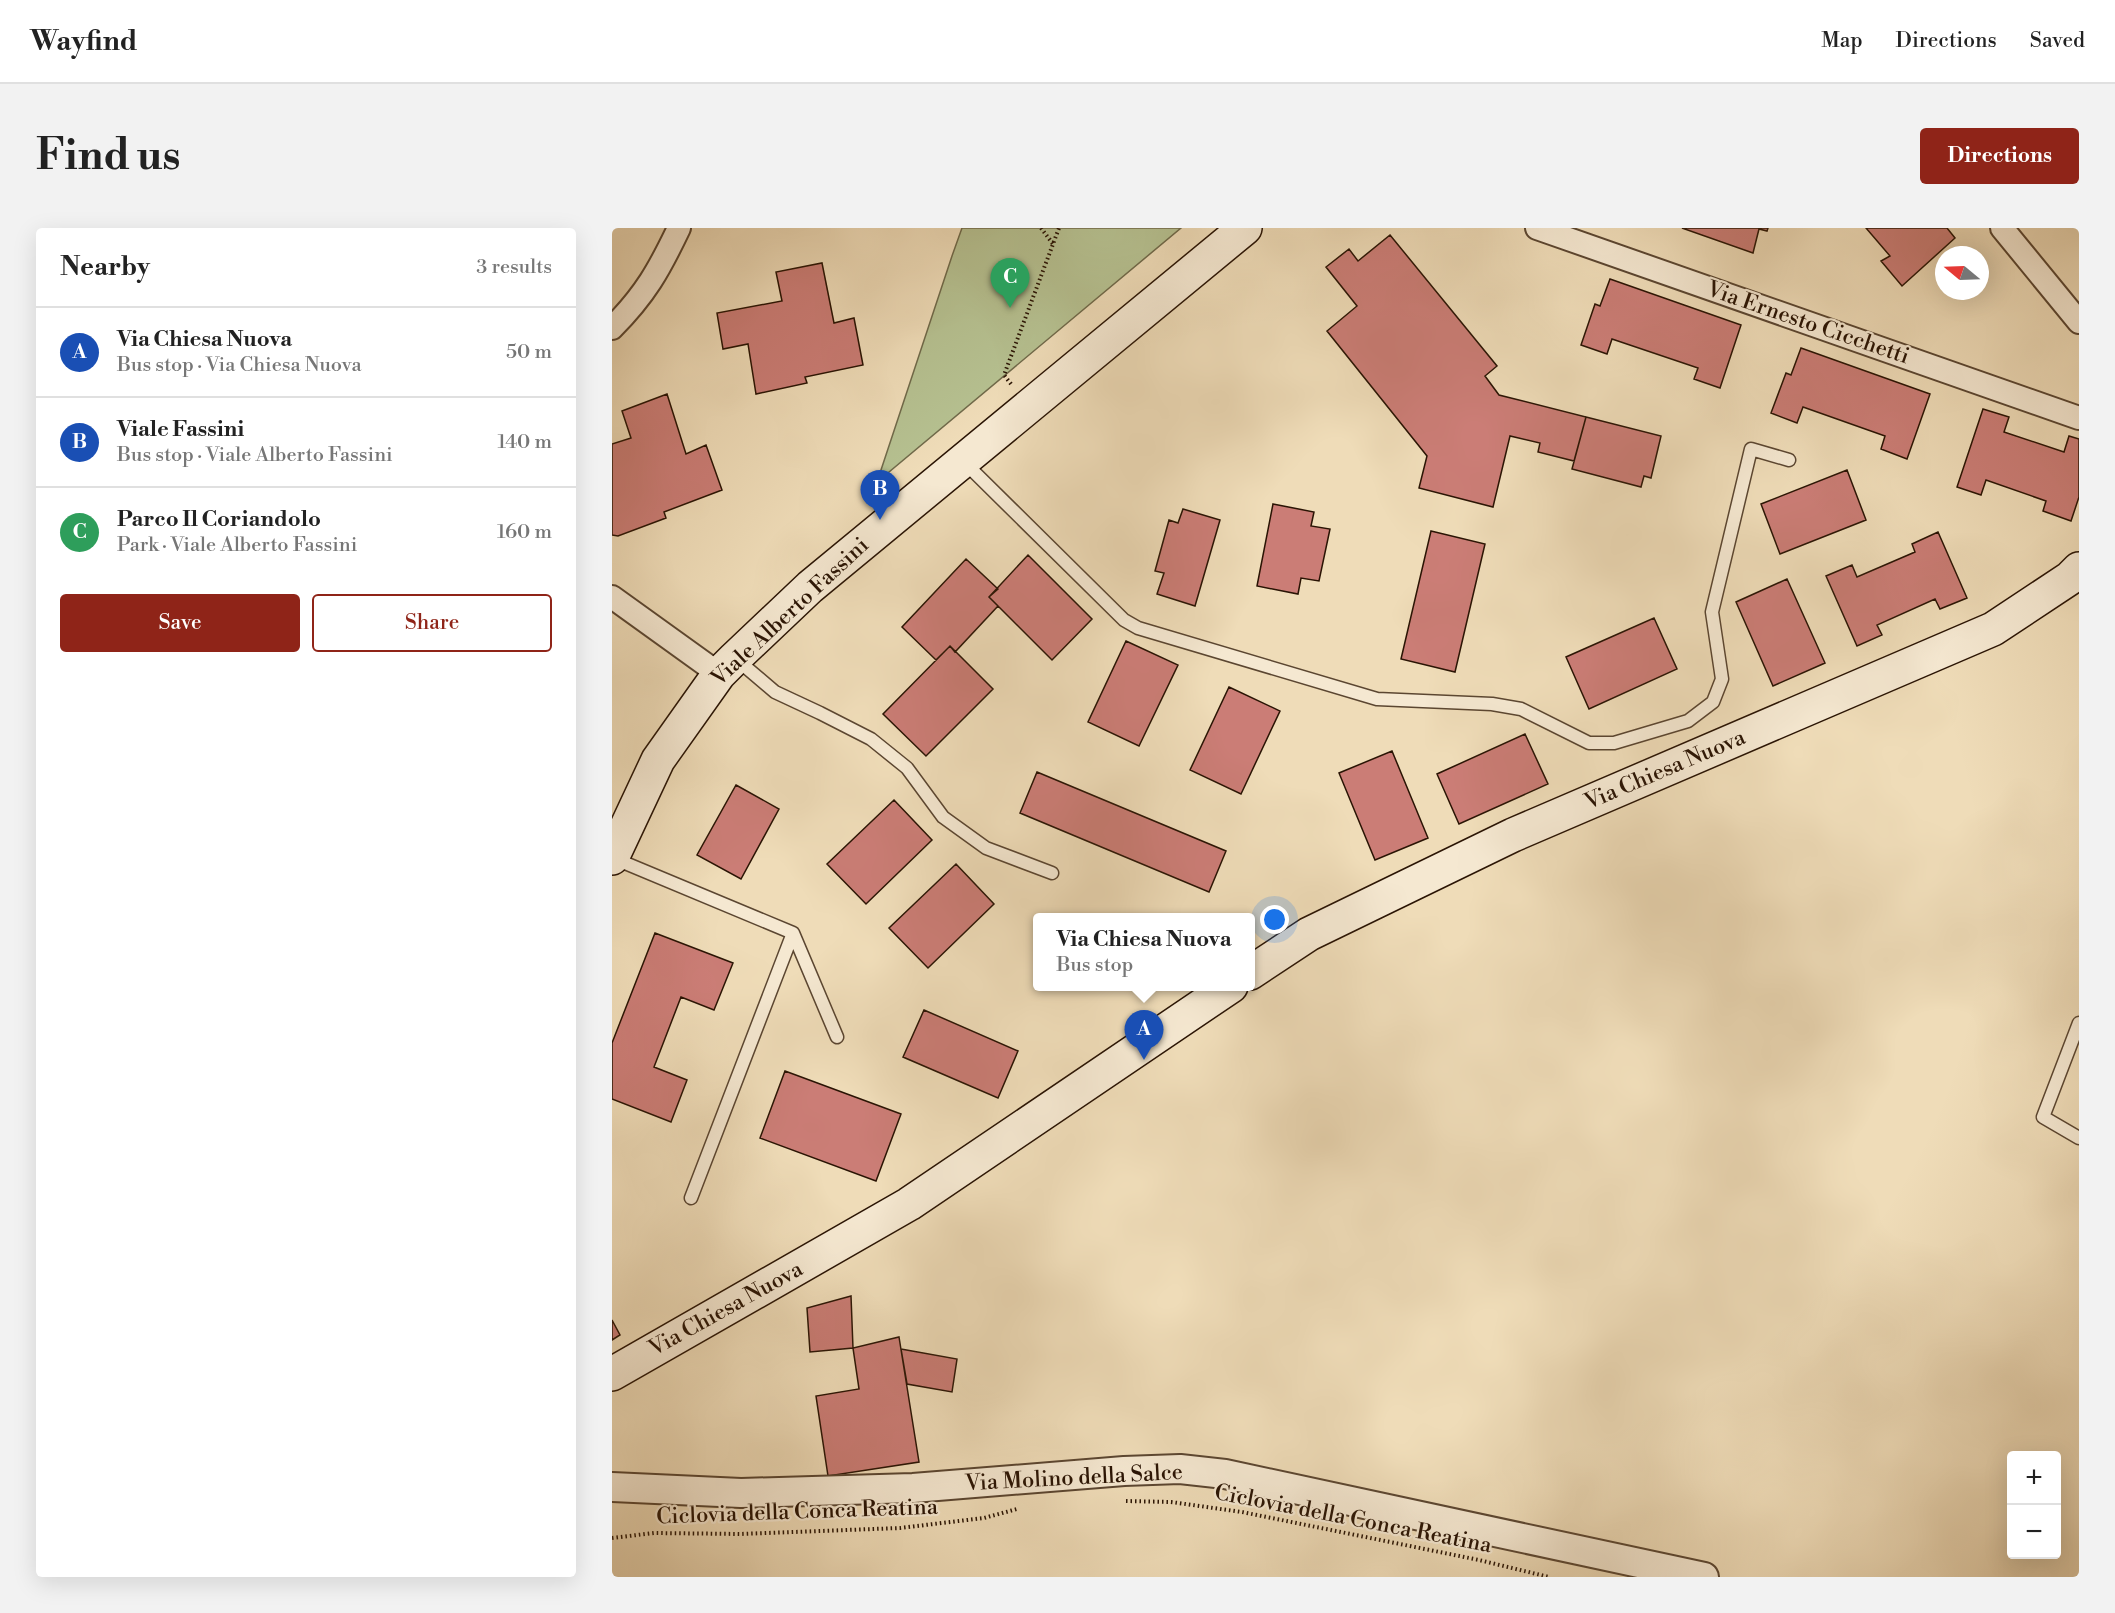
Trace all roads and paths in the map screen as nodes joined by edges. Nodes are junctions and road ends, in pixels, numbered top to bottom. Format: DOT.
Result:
graph roads {
  1 [pos="679,228"];
  2 [pos="1041,228"];
  3 [pos="1059,228"];
  4 [pos="1245,228"];
  5 [pos="1537,228"];
  6 [pos="2002,228"];
  7 [pos="1053,244"];
  8 [pos="2079,322"];
  9 [pos="612,328"];
  10 [pos="1028,406"];
  11 [pos="2079,418"];
  12 [pos="962,460"];
  13 [pos="1789,460"];
  14 [pos="2079,569"];
  15 [pos="612,597"];
  16 [pos="727,666"];
  17 [pos="612,858"];
  18 [pos="1052,873"];
  19 [pos="793,933"];
  20 [pos="1255,970"];
  21 [pos="1225,991"];
  22 [pos="2079,1023"];
  23 [pos="837,1037"];
  24 [pos="2079,1138"];
  25 [pos="691,1198"];
  26 [pos="612,1374"];
  27 [pos="612,1487"];
  28 [pos="1124,1501"];
  29 [pos="1026,1507"];
  30 [pos="612,1538"];
  31 [pos="1549,1577"];
  32 [pos="1704,1577"];
  1 -- 9 [label="street"];
  2 -- 7 [label="path"];
  3 -- 7 [label="path"];
  4 -- 10 [label="main road, Viale Alberto Fassini"];
  5 -- 11 [label="street, Via Ernesto Cicchetti"];
  6 -- 8 [label="street"];
  7 -- 10 [label="path"];
  10 -- 12 [label="main road, Viale Alberto Fassini"];
  12 -- 13 [label="lane"];
  12 -- 16 [label="main road, Viale Alberto Fassini"];
  14 -- 20 [label="main road, Via Chiesa Nuova"];
  15 -- 16 [label="street"];
  16 -- 17 [label="main road, Viale Alberto Fassini"];
  16 -- 18 [label="lane"];
  17 -- 19 [label="lane"];
  19 -- 23 [label="lane"];
  19 -- 25 [label="lane"];
  21 -- 26 [label="main road, Via Chiesa Nuova"];
  22 -- 24 [label="lane"];
  27 -- 32 [label="street, Via Molino della Salce"];
  28 -- 31 [label="path, Ciclovia della Conca Reatina"];
  29 -- 30 [label="path, Ciclovia della Conca Reatina"];
}
